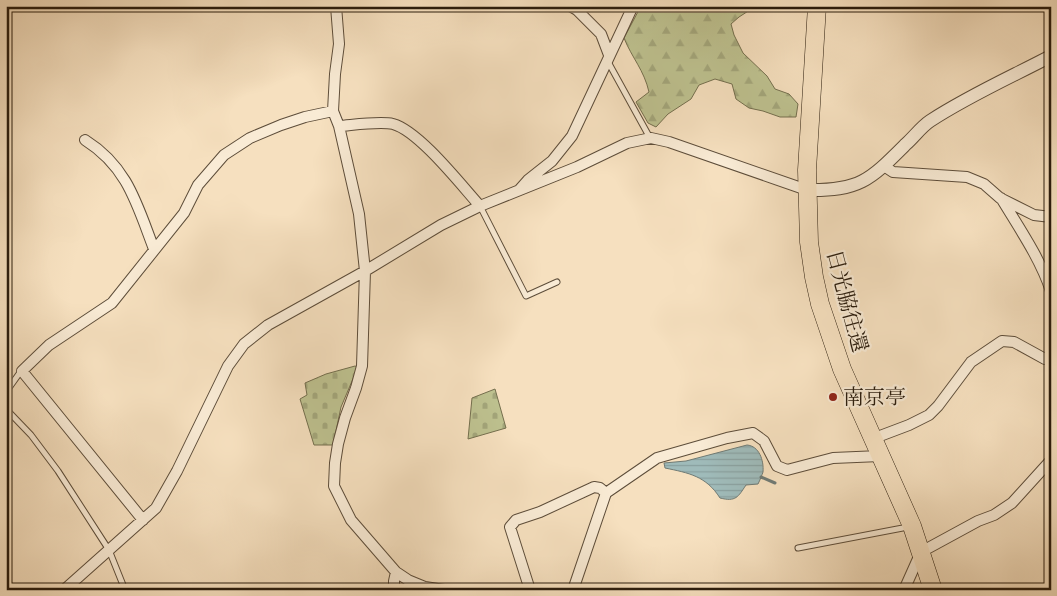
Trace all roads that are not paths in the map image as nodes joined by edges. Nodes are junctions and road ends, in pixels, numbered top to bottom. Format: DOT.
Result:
graph roads {
  1 [pos="336,6"];
  2 [pos="633,6"];
  3 [pos="817,6"];
  4 [pos="576,7"];
  5 [pos="1051,56"];
  6 [pos="608,57"];
  7 [pos="333,111"];
  8 [pos="339,126"];
  9 [pos="651,138"];
  10 [pos="85,140"];
  11 [pos="884,166"];
  12 [pos="808,190"];
  13 [pos="517,192"];
  14 [pos="1000,198"];
  15 [pos="480,206"];
  16 [pos="1051,217"];
  17 [pos="154,249"];
  18 [pos="365,271"];
  19 [pos="557,282"];
  20 [pos="1051,291"];
  21 [pos="1051,359"];
  22 [pos="22,371"];
  23 [pos="6,392"];
  24 [pos="6,410"];
  25 [pos="872,439"];
  26 [pos="880,456"];
  27 [pos="1051,460"];
  28 [pos="606,493"];
  29 [pos="144,520"];
  30 [pos="912,526"];
  31 [pos="798,548"];
  32 [pos="109,550"];
  33 [pos="921,552"];
  34 [pos="396,572"];
  35 [pos="64,590"];
  36 [pos="125,590"];
  37 [pos="394,590"];
  38 [pos="444,590"];
  39 [pos="530,590"];
  40 [pos="573,590"];
  41 [pos="904,590"];
  42 [pos="933,590"];
  1 -- 7 [label="street"];
  2 -- 6 [label="street"];
  3 -- 12 [label="highway, 日光脇往還"];
  4 -- 6 [label="street"];
  5 -- 11 [label="street"];
  6 -- 9 [label="lane"];
  6 -- 13 [label="street"];
  7 -- 8 [label="street"];
  7 -- 17 [label="street"];
  8 -- 15 [label="street"];
  8 -- 18 [label="street"];
  9 -- 12 [label="street"];
  9 -- 13 [label="street"];
  10 -- 17 [label="street"];
  11 -- 12 [label="street"];
  11 -- 14 [label="street"];
  12 -- 25 [label="highway, 日光脇往還"];
  13 -- 15 [label="street"];
  14 -- 16 [label="street"];
  14 -- 20 [label="street"];
  15 -- 18 [label="street"];
  15 -- 19 [label="lane"];
  17 -- 22 [label="street"];
  18 -- 29 [label="street"];
  18 -- 34 [label="street"];
  21 -- 25 [label="street"];
  22 -- 23 [label="lane"];
  22 -- 29 [label="street"];
  24 -- 32 [label="lane"];
  25 -- 26 [label="highway, 日光脇往還"];
  26 -- 28 [label="street"];
  26 -- 30 [label="highway, 日光脇往還"];
  27 -- 33 [label="street"];
  28 -- 39 [label="street"];
  28 -- 40 [label="street"];
  29 -- 32 [label="street"];
  30 -- 31 [label="lane"];
  30 -- 33 [label="highway, 日光脇往還"];
  32 -- 35 [label="street"];
  32 -- 36 [label="lane"];
  33 -- 41 [label="street"];
  33 -- 42 [label="highway, 日光脇往還"];
  34 -- 37 [label="street"];
  34 -- 38 [label="street"];
}
